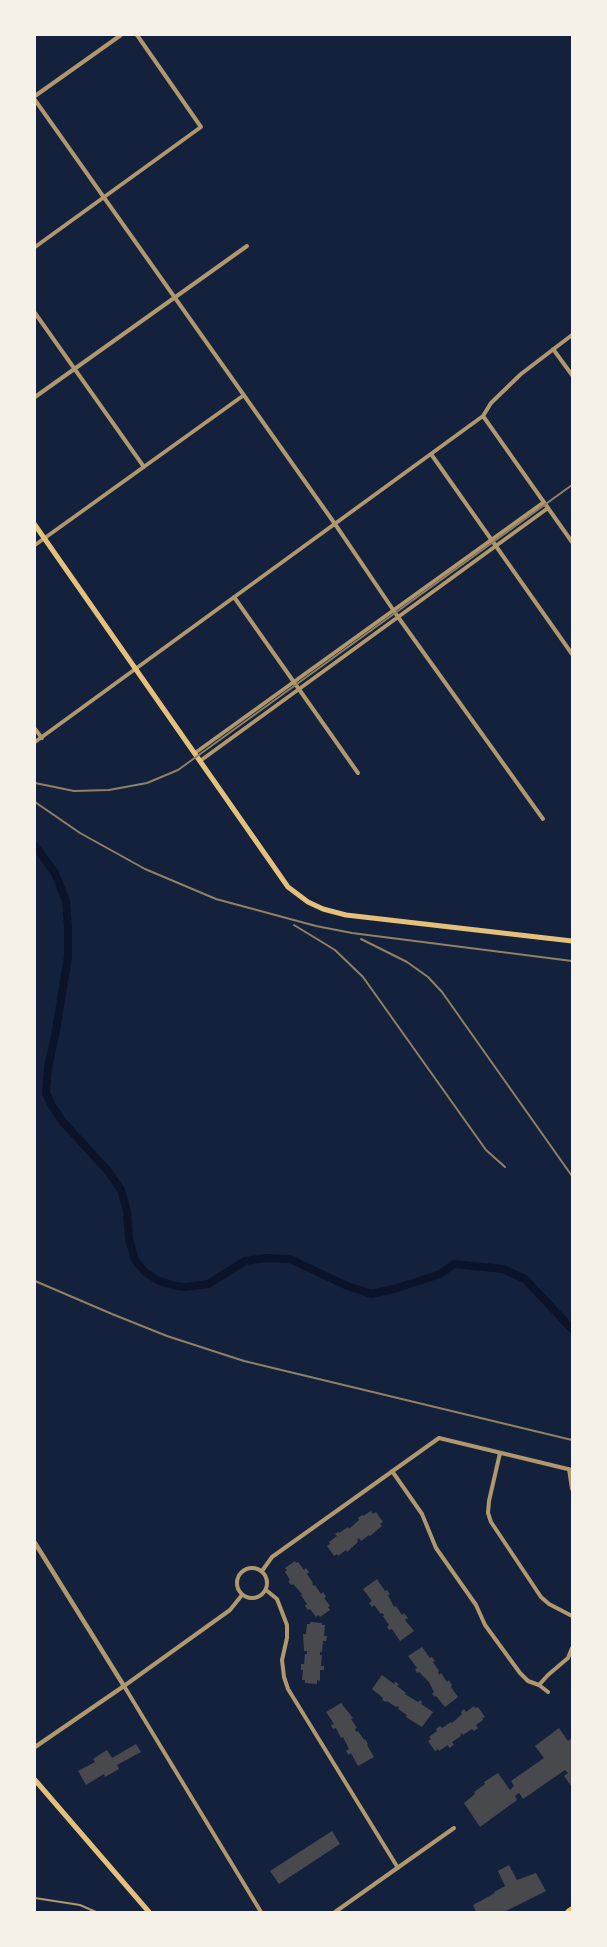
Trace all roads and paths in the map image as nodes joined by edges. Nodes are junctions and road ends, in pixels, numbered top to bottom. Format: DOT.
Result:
graph roads {
  1 [pos="121,35"];
  2 [pos="137,35"];
  3 [pos="35,96"];
  4 [pos="35,100"];
  5 [pos="104,198"];
  6 [pos="248,246"];
  7 [pos="35,247"];
  8 [pos="175,298"];
  9 [pos="35,312"];
  10 [pos="572,335"];
  11 [pos="553,349"];
  12 [pos="74,369"];
  13 [pos="572,375"];
  14 [pos="244,395"];
  15 [pos="35,397"];
  16 [pos="483,416"];
  17 [pos="431,454"];
  18 [pos="144,467"];
  19 [pos="544,502"];
  20 [pos="548,508"];
  21 [pos="335,524"];
  22 [pos="35,526"];
  23 [pos="44,538"];
  24 [pos="491,539"];
  25 [pos="572,542"];
  26 [pos="35,545"];
  27 [pos="496,546"];
  28 [pos="234,597"];
  29 [pos="393,610"];
  30 [pos="398,617"];
  31 [pos="572,654"];
  32 [pos="136,669"];
  33 [pos="295,682"];
  34 [pos="300,689"];
  35 [pos="35,728"];
  36 [pos="42,738"];
  37 [pos="35,742"];
  38 [pos="195,753"];
  39 [pos="200,761"];
  40 [pos="358,773"];
  41 [pos="543,819"];
  42 [pos="572,941"];
  43 [pos="500,1453"];
  44 [pos="570,1470"];
  45 [pos="392,1472"];
  46 [pos="572,1489"];
  47 [pos="35,1543"];
  48 [pos="262,1571"];
  49 [pos="266,1590"];
  50 [pos="242,1595"];
  51 [pos="572,1616"];
  52 [pos="572,1648"];
  53 [pos="539,1685"];
  54 [pos="124,1686"];
  55 [pos="548,1692"];
  56 [pos="35,1747"];
  57 [pos="35,1780"];
  58 [pos="454,1828"];
  59 [pos="398,1868"];
  60 [pos="35,1898"];
  61 [pos="96,1912"];
  62 [pos="148,1912"];
  63 [pos="261,1912"];
  64 [pos="335,1912"];
  1 -- 3 [label="street"];
  2 -- 5 [label="street"];
  4 -- 5 [label="street"];
  5 -- 7 [label="street"];
  5 -- 8 [label="street"];
  6 -- 8 [label="street"];
  8 -- 12 [label="street"];
  8 -- 14 [label="street"];
  9 -- 12 [label="street"];
  10 -- 11 [label="street"];
  11 -- 13 [label="street"];
  11 -- 16 [label="street"];
  12 -- 15 [label="street"];
  12 -- 18 [label="street"];
  14 -- 18 [label="street"];
  14 -- 21 [label="street"];
  16 -- 17 [label="street"];
  16 -- 19 [label="street"];
  17 -- 21 [label="street"];
  17 -- 24 [label="street"];
  18 -- 23 [label="street"];
  19 -- 20 [label="street"];
  19 -- 24 [label="street"];
  20 -- 25 [label="street"];
  20 -- 27 [label="street"];
  21 -- 28 [label="street"];
  21 -- 29 [label="street"];
  22 -- 23 [label="main road"];
  23 -- 26 [label="street"];
  23 -- 32 [label="main road"];
  24 -- 27 [label="street"];
  24 -- 29 [label="street"];
  27 -- 30 [label="street"];
  27 -- 31 [label="street"];
  28 -- 32 [label="street"];
  28 -- 33 [label="street"];
  29 -- 30 [label="street"];
  29 -- 33 [label="street"];
  30 -- 34 [label="street"];
  30 -- 41 [label="street"];
  32 -- 36 [label="street"];
  32 -- 38 [label="main road"];
  33 -- 34 [label="street"];
  33 -- 38 [label="street"];
  34 -- 39 [label="street"];
  34 -- 40 [label="street"];
  35 -- 36 [label="street"];
  36 -- 37 [label="street"];
  38 -- 39 [label="main road"];
  39 -- 42 [label="main road"];
  43 -- 44 [label="street"];
  43 -- 45 [label="street"];
  43 -- 51 [label="street"];
  44 -- 46 [label="street"];
  45 -- 48 [label="street"];
  45 -- 53 [label="street"];
  47 -- 54 [label="street"];
  48 -- 49 [label="street"];
  48 -- 50 [label="street"];
  49 -- 50 [label="street"];
  49 -- 59 [label="street"];
  50 -- 54 [label="street"];
  52 -- 53 [label="street"];
  53 -- 55 [label="street"];
  54 -- 56 [label="street"];
  54 -- 63 [label="street"];
  57 -- 62 [label="main road"];
  58 -- 59 [label="street"];
  59 -- 64 [label="street"];
  60 -- 61 [label="lane"];
}
